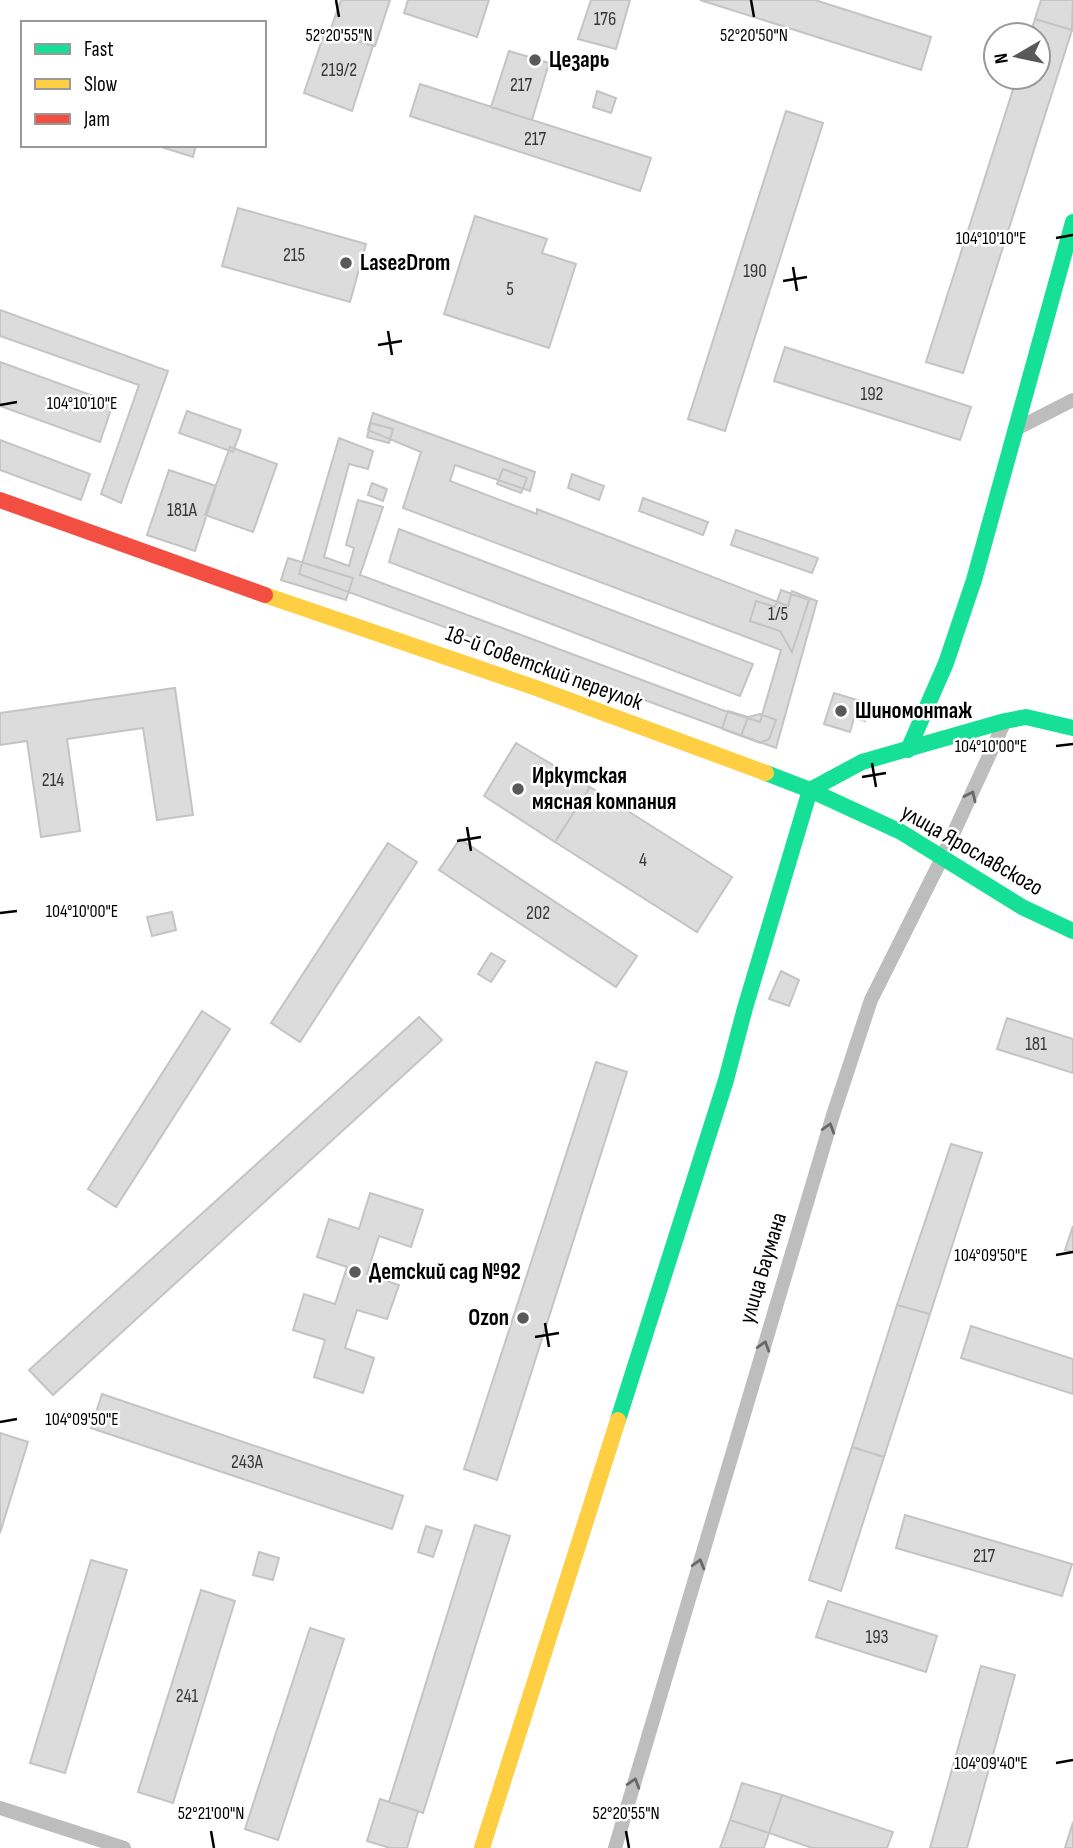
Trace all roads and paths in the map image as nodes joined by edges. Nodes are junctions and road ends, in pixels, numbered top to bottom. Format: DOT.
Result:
graph roads {
  1 [pos="1073,222"];
  2 [pos="1073,400"];
  3 [pos="1016,429"];
  4 [pos="0,500"];
  5 [pos="1005,721"];
  6 [pos="1073,728"];
  7 [pos="908,750"];
  8 [pos="810,790"];
  9 [pos="942,858"];
  10 [pos="1073,931"];
  11 [pos="0,1808"];
  12 [pos="124,1848"];
  13 [pos="481,1848"];
  14 [pos="615,1848"];
  1 -- 3 [label="street"];
  2 -- 3 [label="street"];
  3 -- 7 [label="street"];
  4 -- 8 [label="street, 18-й Советский переулок"];
  5 -- 6 [label="street"];
  5 -- 7 [label="street"];
  9 -- 5 [label="street, улица Баумана, one-way"];
  7 -- 8 [label="street"];
  8 -- 9 [label="street, улица Ярославского"];
  8 -- 13 [label="street"];
  9 -- 10 [label="street, улица Ярославского"];
  14 -- 9 [label="street, улица Баумана, one-way"];
  11 -- 12 [label="street"];
}
